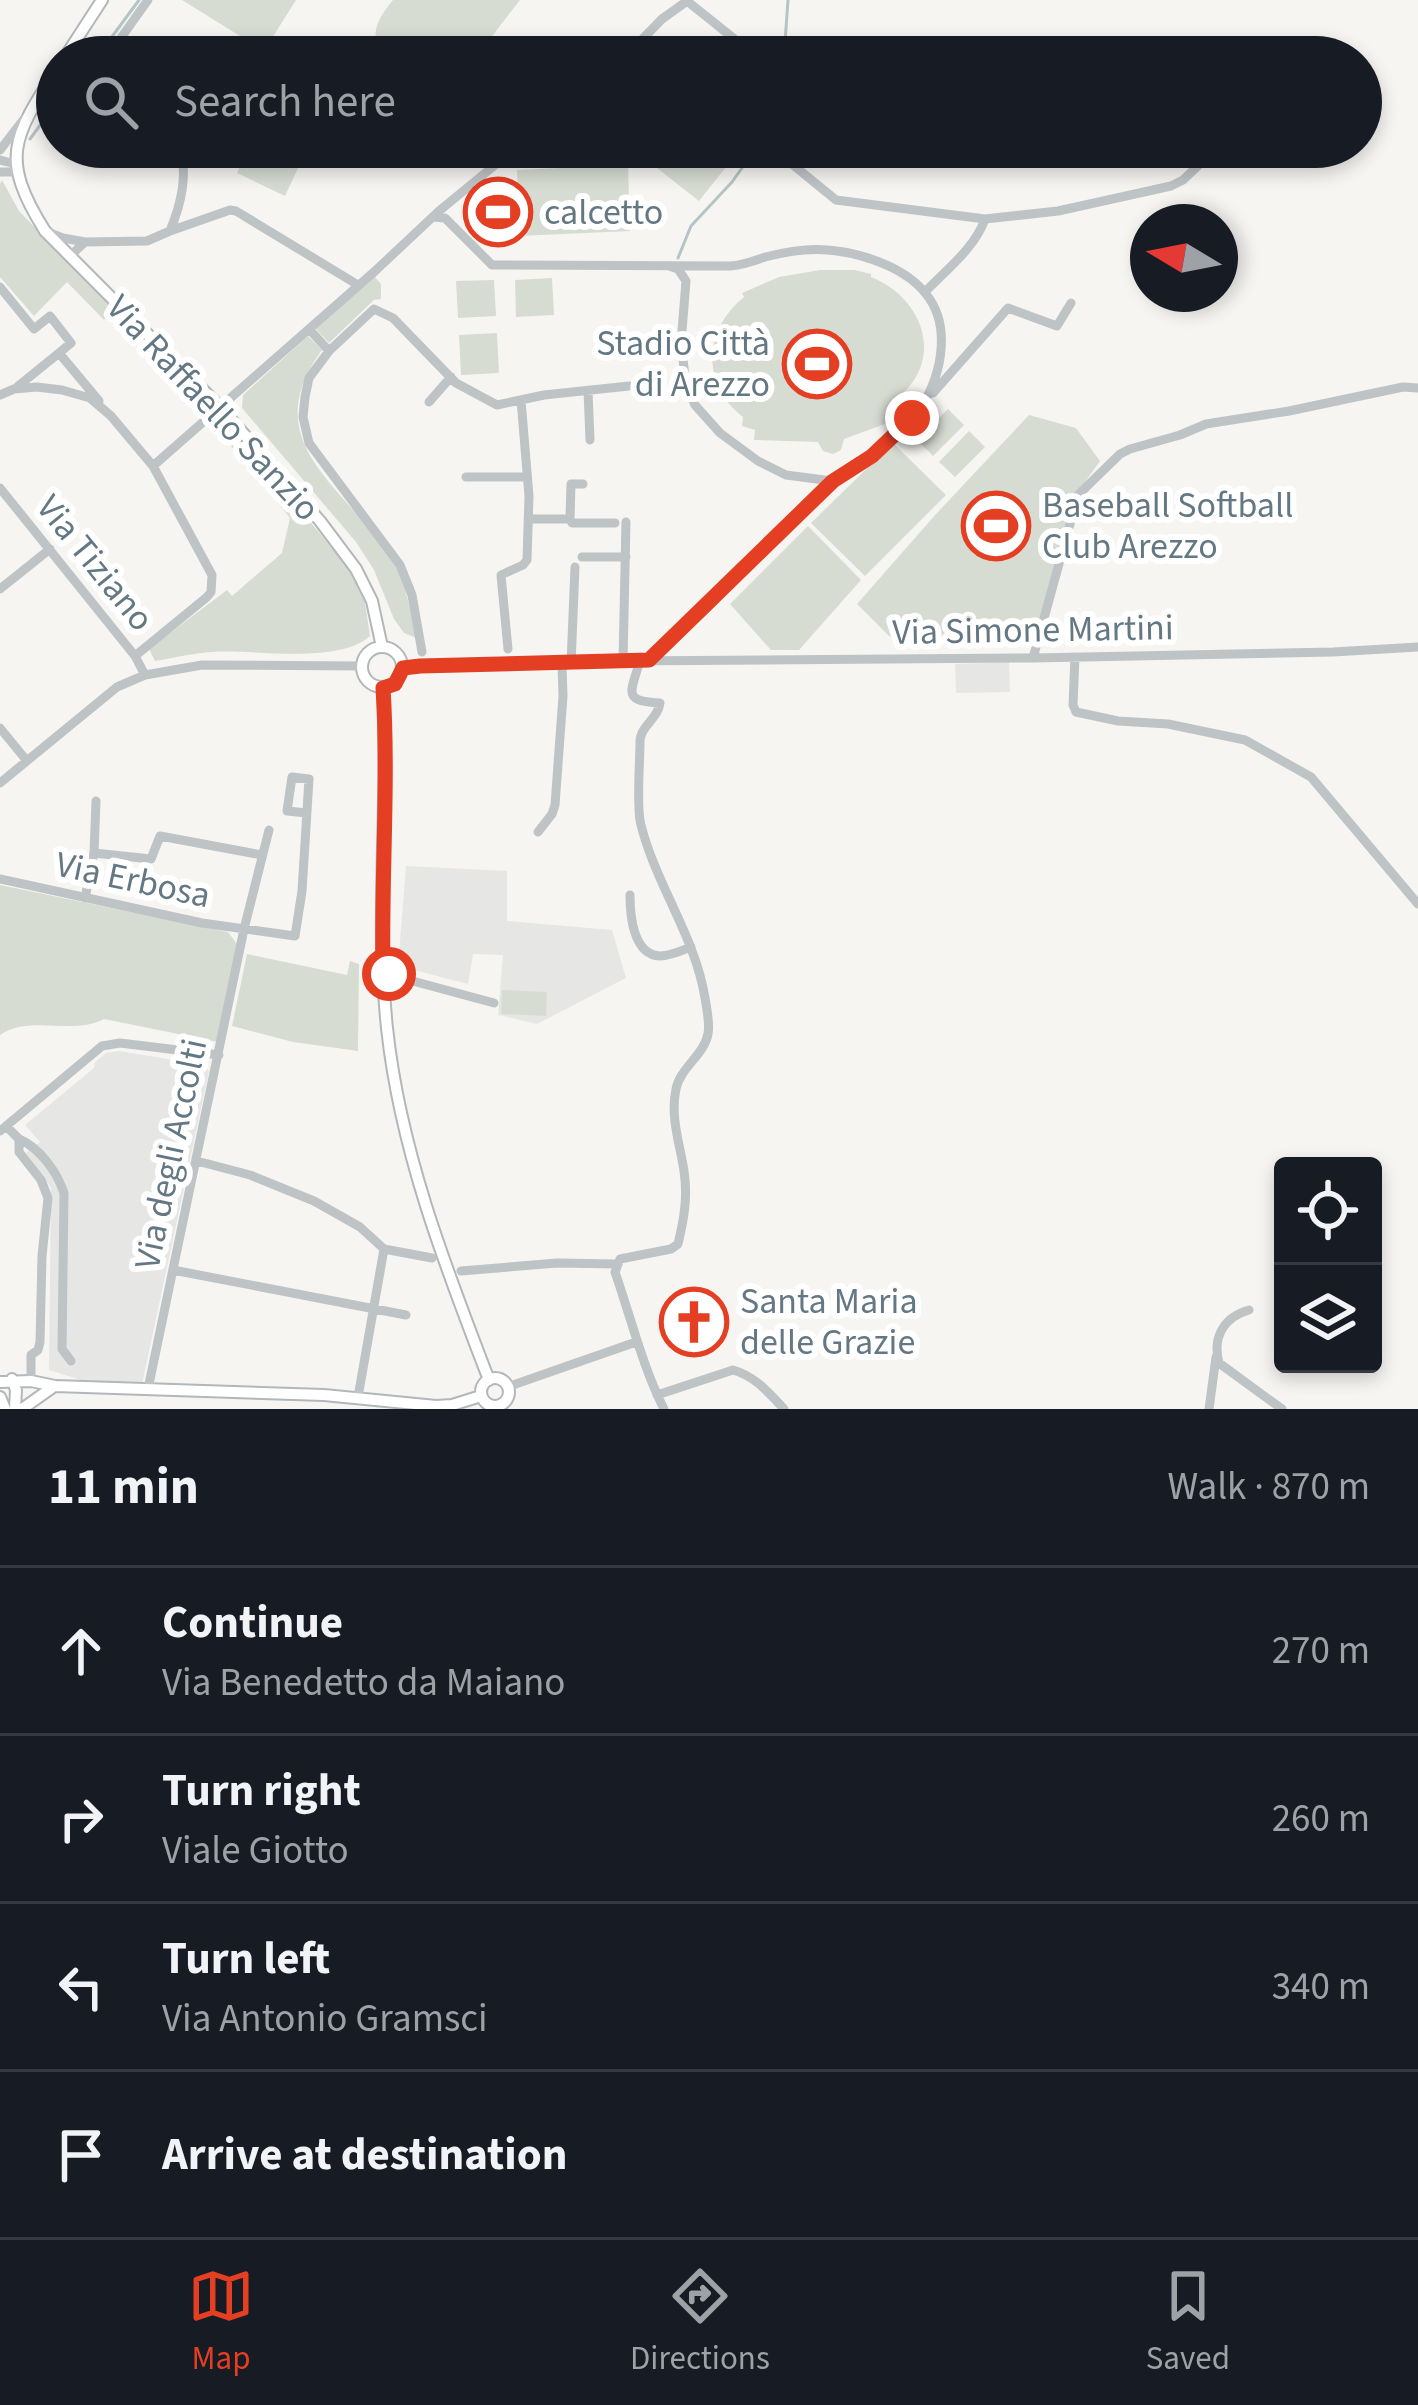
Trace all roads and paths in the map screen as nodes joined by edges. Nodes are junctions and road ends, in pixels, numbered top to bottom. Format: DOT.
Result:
graph roads {
  1 [pos="102,0"];
  2 [pos="148,0"];
  3 [pos="79,36"];
  4 [pos="122,36"];
  5 [pos="645,36"];
  6 [pos="731,36"];
  7 [pos="36,101"];
  8 [pos="27,115"];
  9 [pos="0,149"];
  10 [pos="183,168"];
  11 [pos="491,168"];
  12 [pos="797,168"];
  13 [pos="1195,168"];
  14 [pos="8,171"];
  15 [pos="439,215"];
  16 [pos="985,219"];
  17 [pos="45,231"];
  18 [pos="170,231"];
  19 [pos="86,242"];
  20 [pos="70,256"];
  21 [pos="664,265"];
  22 [pos="358,285"];
  23 [pos="0,289"];
  24 [pos="925,292"];
  25 [pos="1071,303"];
  26 [pos="308,328"];
  27 [pos="329,351"];
  28 [pos="59,353"];
  29 [pos="451,376"];
  30 [pos="629,386"];
  31 [pos="1418,388"];
  32 [pos="14,389"];
  33 [pos="588,391"];
  34 [pos="0,394"];
  35 [pos="521,400"];
  36 [pos="926,400"];
  37 [pos="429,402"];
  38 [pos="221,408"];
  39 [pos="111,416"];
  40 [pos="590,440"];
  41 [pos="153,466"];
  42 [pos="466,477"];
  43 [pos="527,477"];
  44 [pos="833,481"];
  45 [pos="583,484"];
  46 [pos="0,488"];
  47 [pos="528,519"];
  48 [pos="569,519"];
  49 [pos="50,549"];
  50 [pos="626,557"];
  51 [pos="0,589"];
  52 [pos="382,647"];
  53 [pos="1418,647"];
  54 [pos="508,649"];
  55 [pos="422,652"];
  56 [pos="135,656"];
  57 [pos="1075,657"];
  58 [pos="1033,658"];
  59 [pos="645,660"];
  60 [pos="623,661"];
  61 [pos="567,664"];
  62 [pos="362,667"];
  63 [pos="403,668"];
  64 [pos="145,675"];
  65 [pos="383,688"];
  66 [pos="0,728"];
  67 [pos="27,761"];
  68 [pos="0,783"];
  69 [pos="96,801"];
  70 [pos="307,813"];
  71 [pos="269,830"];
  72 [pos="538,832"];
  73 [pos="94,853"];
  74 [pos="262,855"];
  75 [pos="4,880"];
  76 [pos="630,895"];
  77 [pos="86,898"];
  78 [pos="1418,904"];
  79 [pos="244,929"];
  80 [pos="691,947"];
  81 [pos="383,973"];
  82 [pos="494,1004"];
  83 [pos="219,1055"];
  84 [pos="3,1128"];
  85 [pos="19,1139"];
  86 [pos="196,1161"];
  87 [pos="384,1249"];
  88 [pos="432,1258"];
  89 [pos="616,1264"];
  90 [pos="173,1270"];
  91 [pos="461,1270"];
  92 [pos="374,1307"];
  93 [pos="1249,1310"];
  94 [pos="406,1315"];
  95 [pos="635,1342"];
  96 [pos="1216,1357"];
  97 [pos="71,1361"];
  98 [pos="4,1379"];
  99 [pos="489,1380"];
  100 [pos="32,1381"];
  101 [pos="55,1386"];
  102 [pos="507,1388"];
  103 [pos="148,1389"];
  104 [pos="657,1395"];
  105 [pos="0,1396"];
  106 [pos="482,1396"];
  107 [pos="367,1402"];
  108 [pos="500,1407"];
  109 [pos="13,1409"];
  110 [pos="664,1409"];
  111 [pos="784,1409"];
  112 [pos="1209,1409"];
  113 [pos="1282,1409"];
  1 -- 3 [label="main road"];
  2 -- 4 [label="street"];
  5 -- 6 [label="street"];
  7 -- 8 [label="main road"];
  8 -- 9 [label="street"];
  8 -- 14 [label="main road"];
  10 -- 18 [label="street"];
  11 -- 15 [label="street"];
  12 -- 16 [label="street"];
  13 -- 16 [label="street"];
  14 -- 17 [label="main road, Via Raffaello Sanzio"];
  15 -- 21 [label="street"];
  15 -- 22 [label="street"];
  16 -- 24 [label="street"];
  17 -- 19 [label="street"];
  17 -- 20 [label="main road, Via Raffaello Sanzio"];
  18 -- 19 [label="street"];
  18 -- 22 [label="street"];
  19 -- 20 [label="street"];
  20 -- 38 [label="main road, Via Raffaello Sanzio"];
  21 -- 24 [label="street"];
  21 -- 44 [label="street"];
  22 -- 26 [label="street"];
  23 -- 28 [label="street"];
  24 -- 36 [label="street"];
  25 -- 36 [label="street"];
  26 -- 27 [label="street"];
  26 -- 38 [label="street"];
  27 -- 29 [label="street"];
  27 -- 55 [label="street"];
  28 -- 32 [label="street"];
  28 -- 39 [label="street"];
  29 -- 35 [label="street"];
  29 -- 37 [label="street"];
  30 -- 33 [label="street"];
  31 -- 58 [label="street"];
  32 -- 34 [label="street"];
  32 -- 39 [label="street"];
  33 -- 35 [label="street"];
  33 -- 40 [label="street"];
  35 -- 43 [label="street"];
  36 -- 44 [label="street"];
  38 -- 41 [label="street"];
  38 -- 52 [label="main road, Via Raffaello Sanzio"];
  39 -- 41 [label="street"];
  41 -- 56 [label="street"];
  42 -- 43 [label="street"];
  43 -- 47 [label="street"];
  44 -- 59 [label="street"];
  45 -- 48 [label="street"];
  46 -- 49 [label="street, Via Tiziano"];
  47 -- 48 [label="street"];
  47 -- 54 [label="street"];
  48 -- 50 [label="street"];
  49 -- 51 [label="street"];
  49 -- 56 [label="street, Via Tiziano"];
  50 -- 60 [label="street"];
  50 -- 61 [label="street"];
  52 -- 62 [label="main road"];
  52 -- 63 [label="main road"];
  53 -- 57 [label="street, Via Simone Martini"];
  56 -- 64 [label="street, Via Tiziano"];
  57 -- 58 [label="street, Via Simone Martini"];
  57 -- 78 [label="street"];
  58 -- 59 [label="street, Via Simone Martini"];
  59 -- 60 [label="street, Via Simone Martini"];
  59 -- 80 [label="street"];
  60 -- 61 [label="street, Via Simone Martini"];
  61 -- 63 [label="street, Via Simone Martini"];
  61 -- 72 [label="street"];
  62 -- 64 [label="street"];
  62 -- 65 [label="main road"];
  63 -- 65 [label="main road"];
  64 -- 67 [label="street"];
  65 -- 81 [label="main road"];
  66 -- 67 [label="street"];
  67 -- 68 [label="street"];
  69 -- 73 [label="street"];
  70 -- 79 [label="street, Via Erbosa"];
  71 -- 74 [label="street, Via degli Accolti"];
  73 -- 74 [label="street"];
  73 -- 77 [label="street"];
  74 -- 79 [label="street, Via degli Accolti"];
  75 -- 77 [label="street, Via Erbosa"];
  76 -- 80 [label="street"];
  77 -- 79 [label="street, Via Erbosa"];
  79 -- 83 [label="street, Via degli Accolti"];
  80 -- 89 [label="street"];
  81 -- 82 [label="street"];
  81 -- 99 [label="main road"];
  83 -- 84 [label="street"];
  83 -- 86 [label="street, Via degli Accolti"];
  84 -- 85 [label="street"];
  85 -- 97 [label="street"];
  85 -- 100 [label="street"];
  86 -- 87 [label="street"];
  86 -- 90 [label="street, Via degli Accolti"];
  87 -- 88 [label="street"];
  87 -- 92 [label="street"];
  89 -- 91 [label="street"];
  89 -- 95 [label="street"];
  90 -- 92 [label="street"];
  90 -- 103 [label="street, Via degli Accolti"];
  92 -- 94 [label="street"];
  92 -- 107 [label="street"];
  93 -- 96 [label="street"];
  95 -- 102 [label="street"];
  95 -- 104 [label="street"];
  96 -- 112 [label="street"];
  96 -- 113 [label="street"];
  98 -- 100 [label="main road"];
  98 -- 109 [label="main road"];
  99 -- 102 [label="main road"];
  99 -- 106 [label="main road"];
  100 -- 101 [label="main road"];
  101 -- 103 [label="main road"];
  101 -- 109 [label="main road"];
  102 -- 108 [label="main road"];
  103 -- 107 [label="main road"];
  104 -- 110 [label="street"];
  104 -- 111 [label="street"];
  105 -- 109 [label="main road"];
  106 -- 107 [label="main road"];
  106 -- 108 [label="main road"];
}
